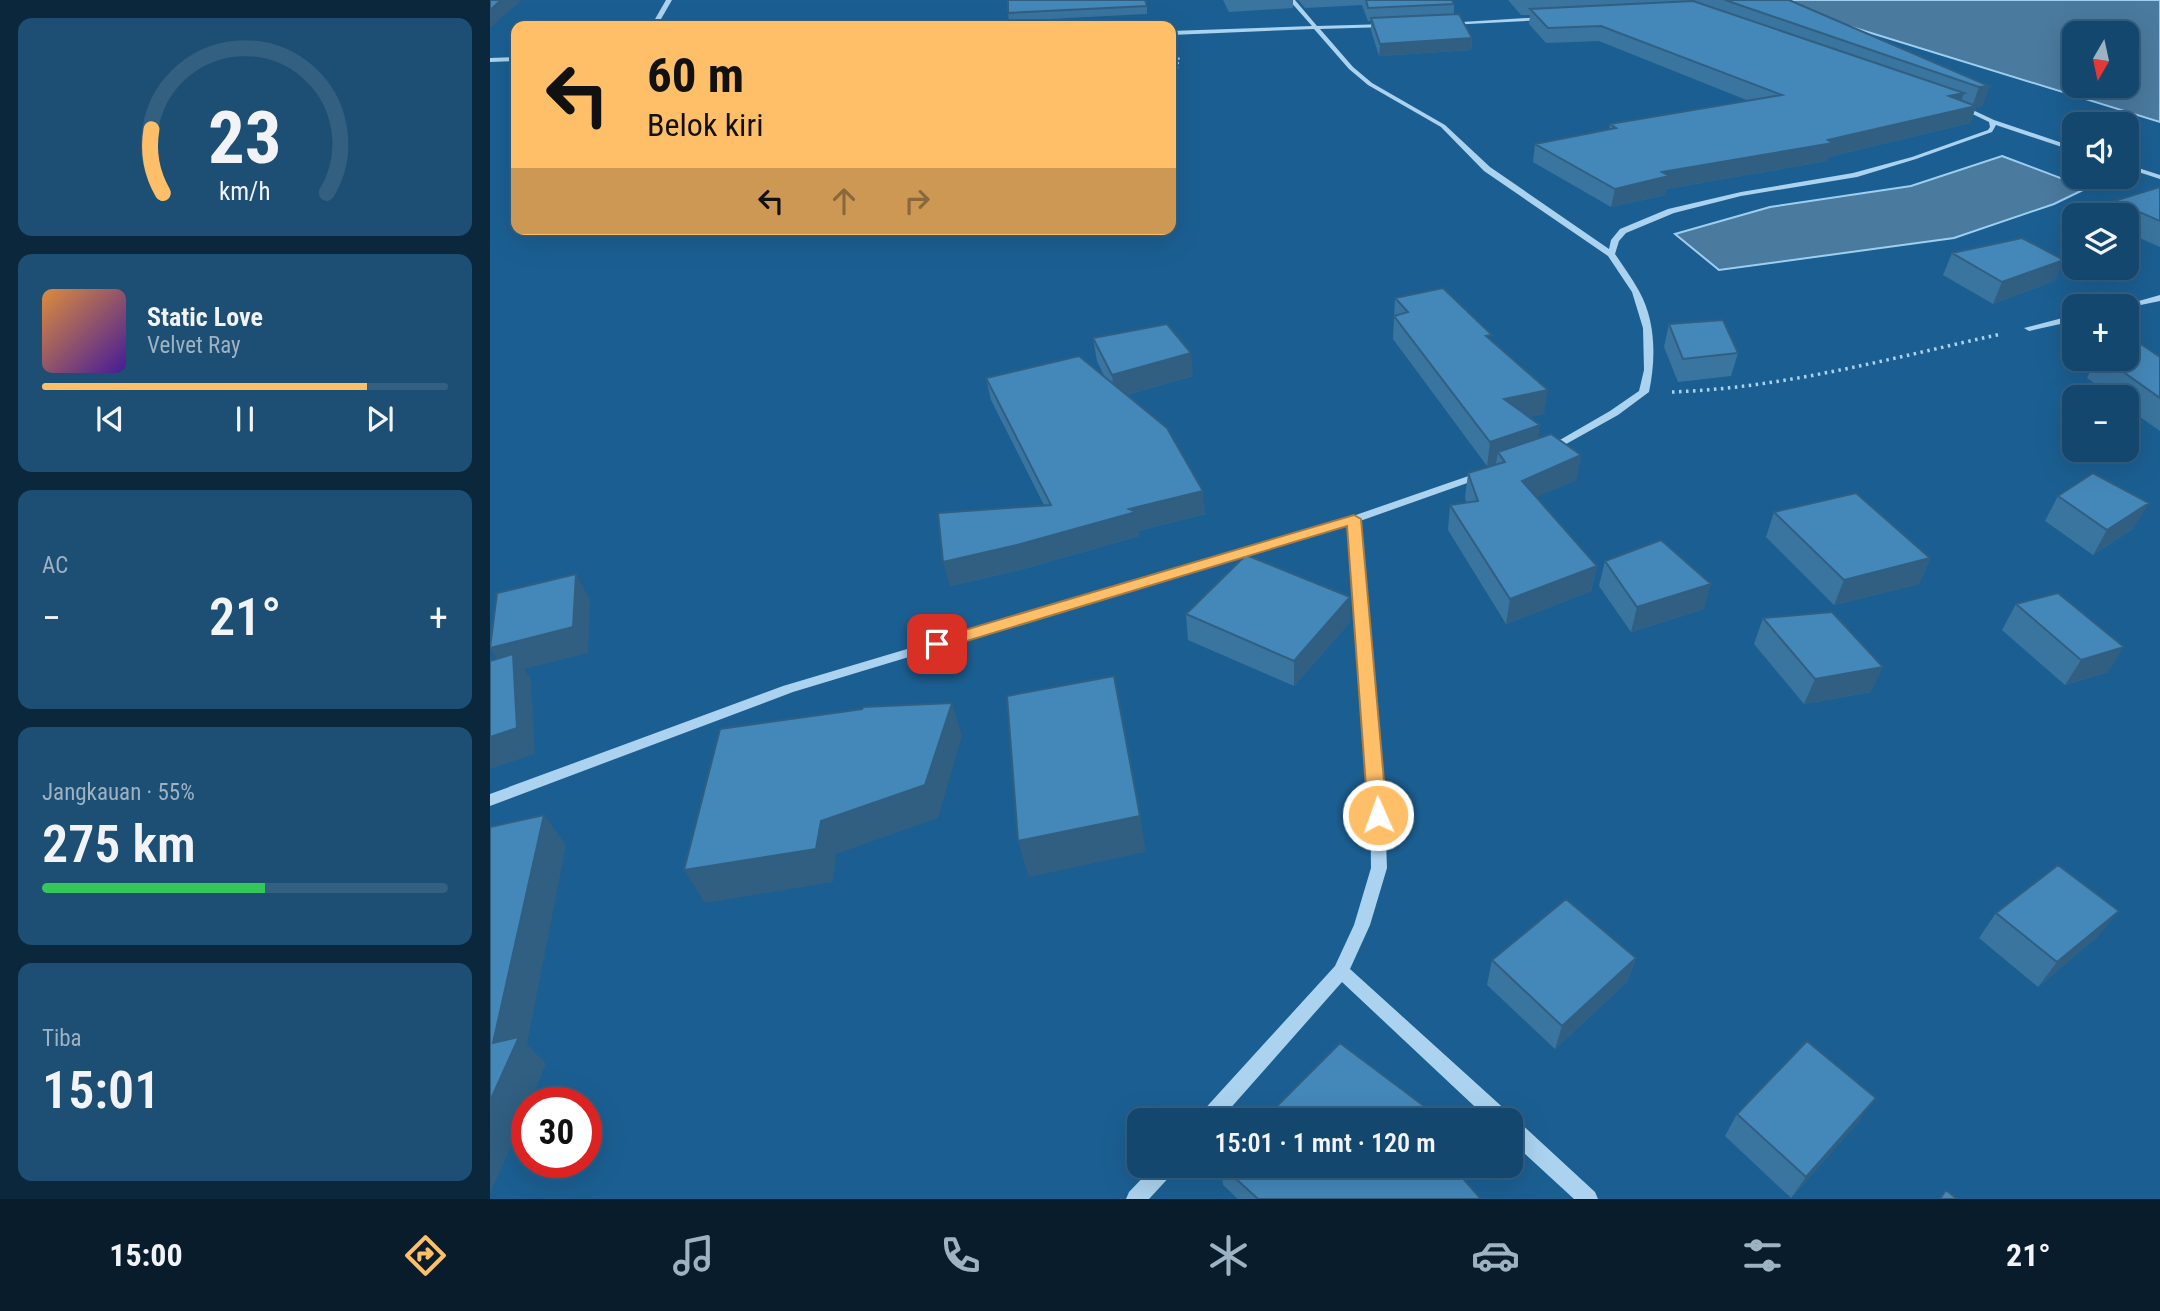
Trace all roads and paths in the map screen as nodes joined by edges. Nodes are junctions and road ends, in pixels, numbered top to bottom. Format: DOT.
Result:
graph roads {
  1 [pos="669,0"];
  2 [pos="1292,0"];
  3 [pos="1555,19"];
  4 [pos="657,21"];
  5 [pos="1445,23"];
  6 [pos="1393,25"];
  7 [pos="1315,27"];
  8 [pos="1183,32"];
  9 [pos="1176,33"];
  10 [pos="511,59"];
  11 [pos="490,60"];
  12 [pos="1176,74"];
  13 [pos="1945,101"];
  14 [pos="1992,121"];
  15 [pos="2062,145"];
  16 [pos="2139,170"];
  17 [pos="2160,177"];
  18 [pos="1611,254"];
  19 [pos="2160,298"];
  20 [pos="2139,303"];
  21 [pos="2062,321"];
  22 [pos="2029,328"];
  23 [pos="1644,392"];
  24 [pos="1539,454"];
  25 [pos="1499,468"];
  26 [pos="1354,519"];
  27 [pos="490,800"];
  28 [pos="1341,971"];
  29 [pos="1219,1108"];
  30 [pos="1490,1108"];
  31 [pos="1523,1139"];
  32 [pos="1155,1178"];
  33 [pos="1136,1199"];
  34 [pos="1588,1199"];
  1 -- 4 [label="street"];
  2 -- 7 [label="street"];
  3 -- 5 [label="street"];
  6 -- 7 [label="street"];
  7 -- 8 [label="street"];
  7 -- 18 [label="street"];
  8 -- 9 [label="street"];
  8 -- 12 [label="path"];
  10 -- 11 [label="street"];
  13 -- 14 [label="street"];
  14 -- 15 [label="street"];
  14 -- 18 [label="street"];
  16 -- 17 [label="street"];
  18 -- 23 [label="street"];
  19 -- 20 [label="street"];
  21 -- 22 [label="street"];
  22 -- 23 [label="path"];
  23 -- 24 [label="street"];
  25 -- 26 [label="street"];
  26 -- 27 [label="street"];
  26 -- 28 [label="street"];
  28 -- 29 [label="street"];
  28 -- 30 [label="street"];
  31 -- 34 [label="street"];
  32 -- 33 [label="street"];
}
